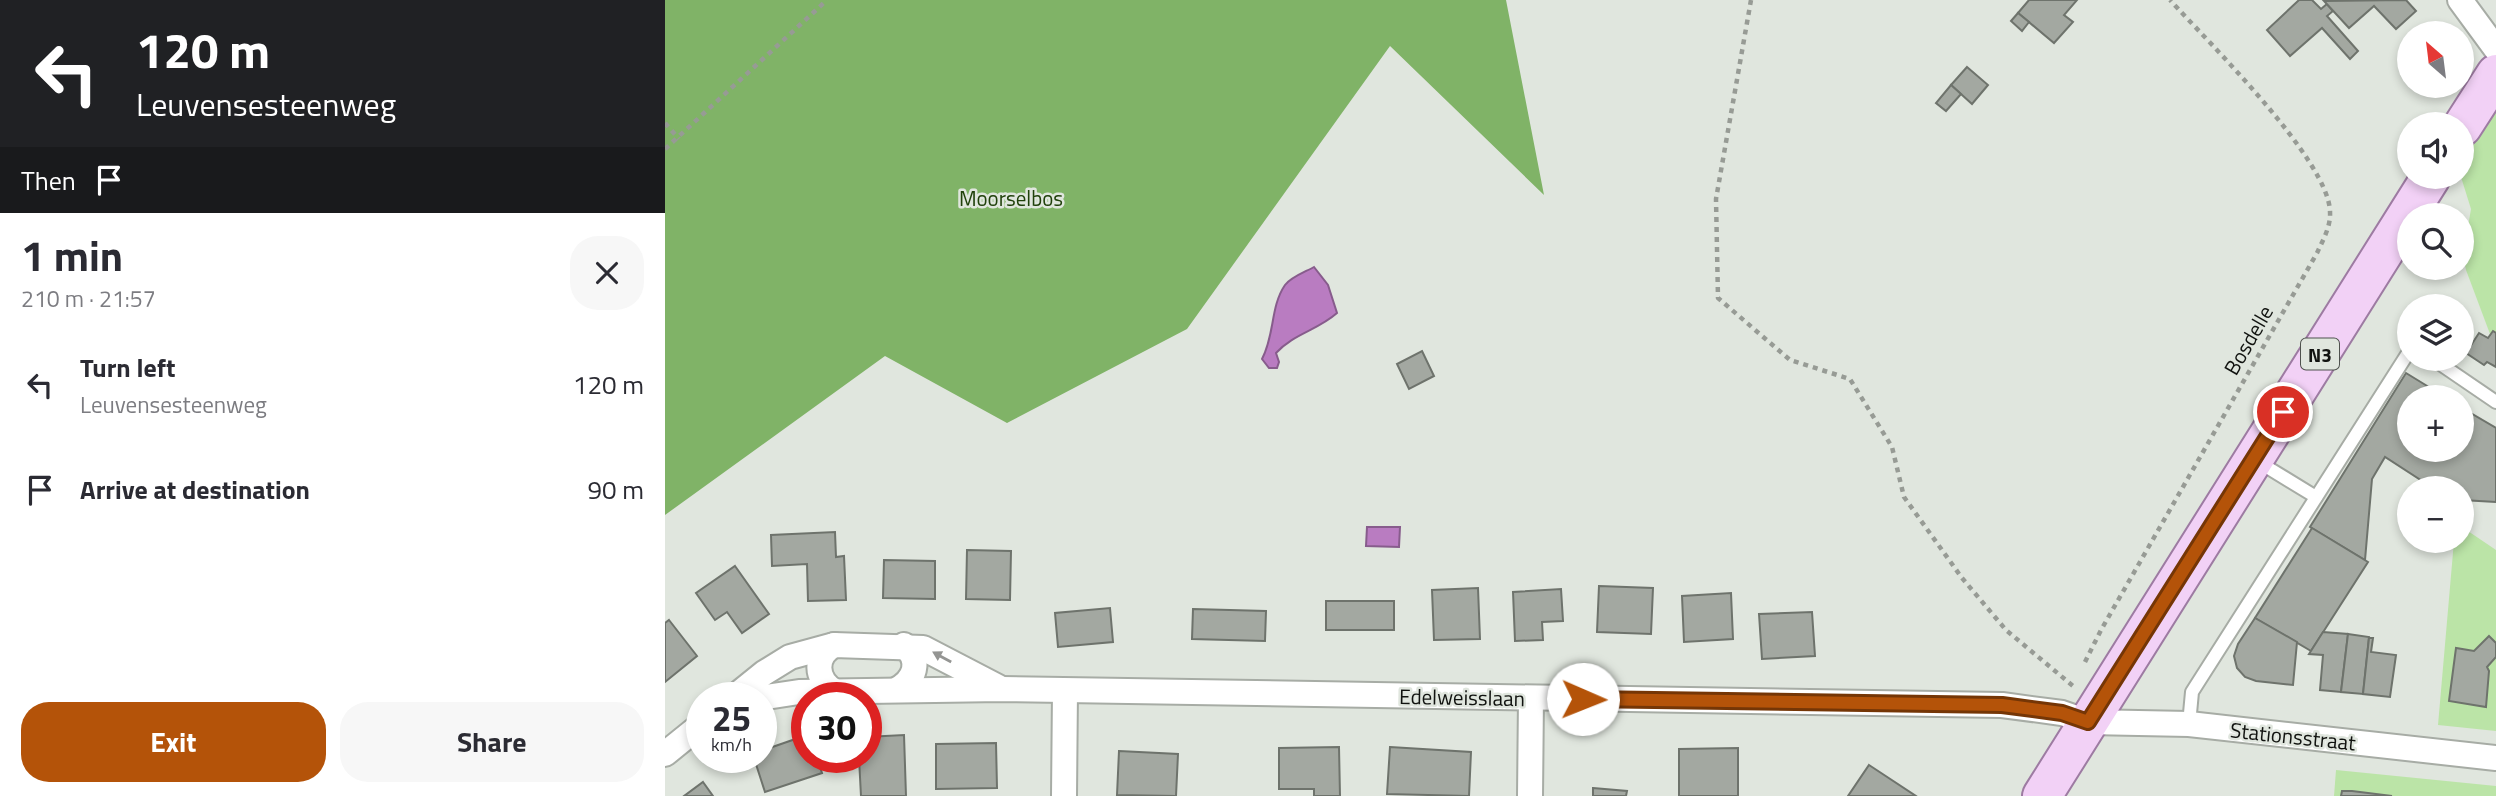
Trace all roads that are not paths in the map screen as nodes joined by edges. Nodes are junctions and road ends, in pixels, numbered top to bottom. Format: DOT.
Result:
graph roads {
  1 [pos="2460,0"];
  2 [pos="2496,49"];
  3 [pos="2496,74"];
  4 [pos="2472,112"];
  5 [pos="2423,189"];
  6 [pos="2397,370"];
  7 [pos="2451,371"];
  8 [pos="2496,402"];
  9 [pos="2254,459"];
  10 [pos="2316,497"];
  11 [pos="834,645"];
  12 [pos="904,645"];
  13 [pos="753,682"];
  14 [pos="823,682"];
  15 [pos="1002,689"];
  16 [pos="882,690"];
  17 [pos="896,690"];
  18 [pos="1065,691"];
  19 [pos="1531,698"];
  20 [pos="2084,707"];
  21 [pos="2189,724"];
  22 [pos="686,737"];
  23 [pos="665,754"];
  24 [pos="2496,758"];
  25 [pos="1064,796"];
  26 [pos="1530,796"];
  27 [pos="2042,796"];
  1 -- 2 [label="street"];
  3 -- 4 [label="main road"];
  5 -- 9 [label="main road, N3"];
  6 -- 10 [label="lane"];
  7 -- 8 [label="lane"];
  9 -- 10 [label="lane"];
  9 -- 20 [label="main road, N3"];
  10 -- 21 [label="lane"];
  11 -- 12 [label="street, Edelweisslaan"];
  11 -- 13 [label="street, Edelweisslaan"];
  11 -- 14 [label="street"];
  15 -- 12 [label="street, Edelweisslaan, one-way"];
  12 -- 17 [label="street"];
  15 -- 17 [label="street, Edelweisslaan"];
  15 -- 18 [label="street, Edelweisslaan"];
  16 -- 17 [label="street, Edelweisslaan"];
  18 -- 19 [label="street, Edelweisslaan"];
  18 -- 25 [label="street"];
  19 -- 20 [label="street, Edelweisslaan"];
  19 -- 26 [label="street"];
  20 -- 21 [label="street, Stationsstraat"];
  20 -- 27 [label="main road, N3"];
  21 -- 24 [label="street, Stationsstraat"];
  22 -- 23 [label="street"];
}
